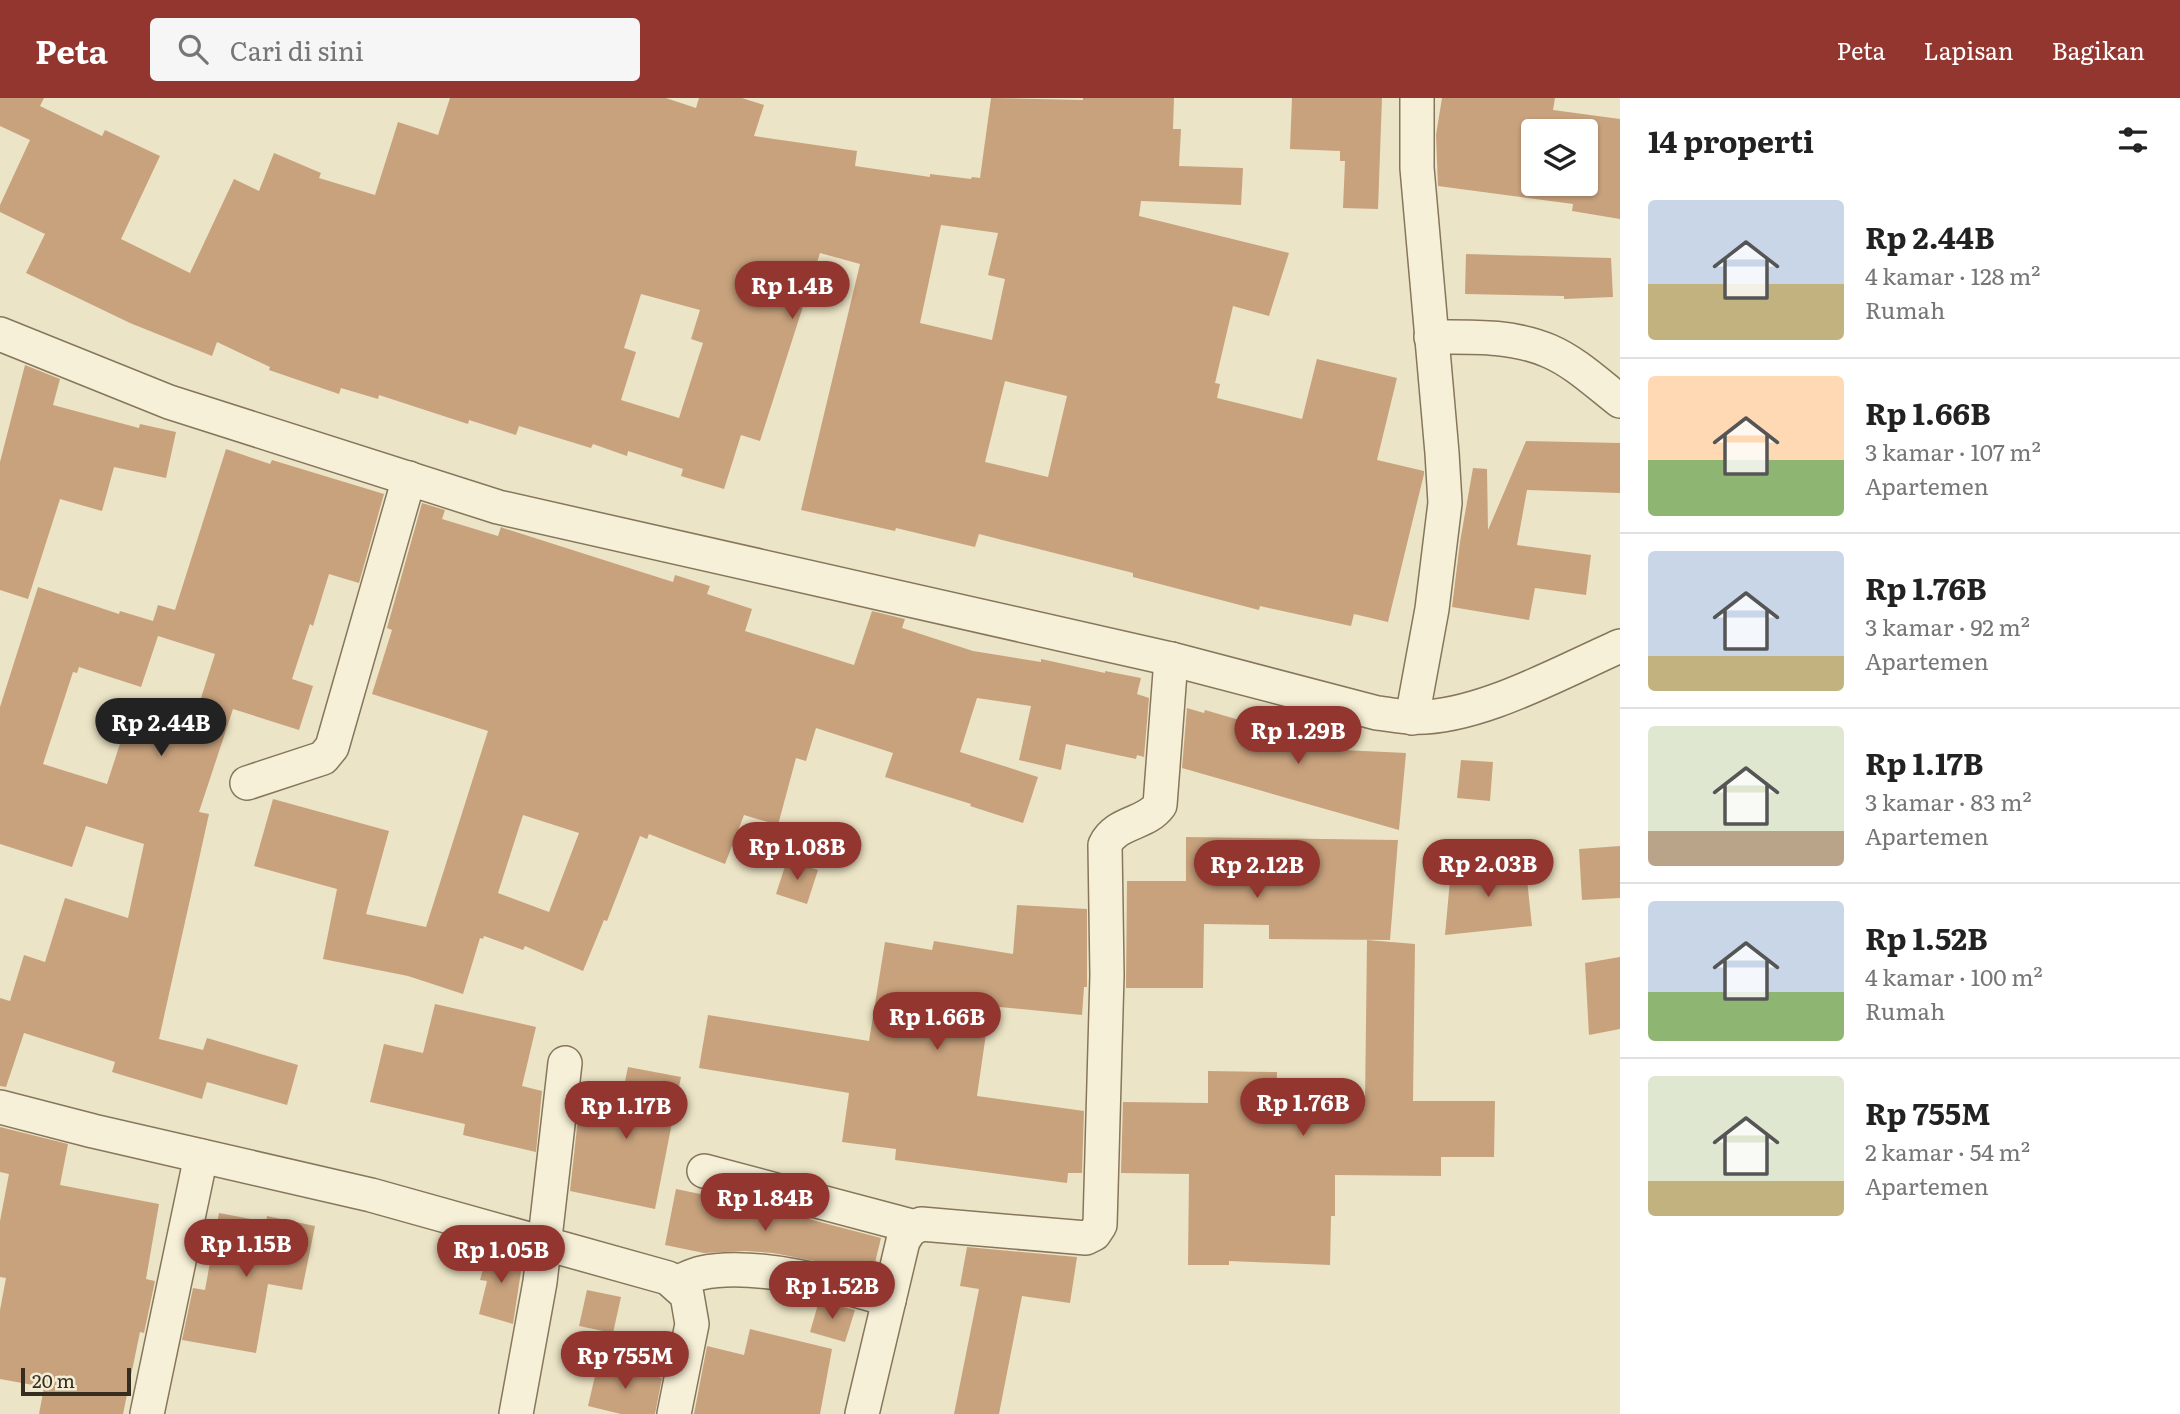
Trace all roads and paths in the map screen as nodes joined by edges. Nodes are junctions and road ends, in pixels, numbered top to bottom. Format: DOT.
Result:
graph roads {
  1 [pos="1417,98"];
  2 [pos="0,334"];
  3 [pos="1431,337"];
  4 [pos="1620,401"];
  5 [pos="409,478"];
  6 [pos="1620,646"];
  7 [pos="1171,659"];
  8 [pos="1412,718"];
  9 [pos="247,783"];
  10 [pos="565,1063"];
  11 [pos="1,1110"];
  12 [pos="201,1156"];
  13 [pos="704,1171"];
  14 [pos="915,1227"];
  15 [pos="544,1243"];
  16 [pos="675,1283"];
  17 [pos="888,1300"];
  18 [pos="147,1414"];
  19 [pos="516,1414"];
  20 [pos="674,1414"];
  21 [pos="862,1414"];
  1 -- 3 [label="street"];
  2 -- 5 [label="street"];
  3 -- 4 [label="street"];
  3 -- 8 [label="street"];
  5 -- 7 [label="street"];
  5 -- 9 [label="street"];
  6 -- 8 [label="street"];
  7 -- 8 [label="street"];
  7 -- 14 [label="street"];
  10 -- 15 [label="street"];
  11 -- 12 [label="street"];
  12 -- 15 [label="street"];
  12 -- 18 [label="street"];
  13 -- 14 [label="street"];
  14 -- 17 [label="street"];
  15 -- 16 [label="street"];
  15 -- 19 [label="street"];
  16 -- 17 [label="street"];
  16 -- 20 [label="street"];
  17 -- 21 [label="street"];
}
